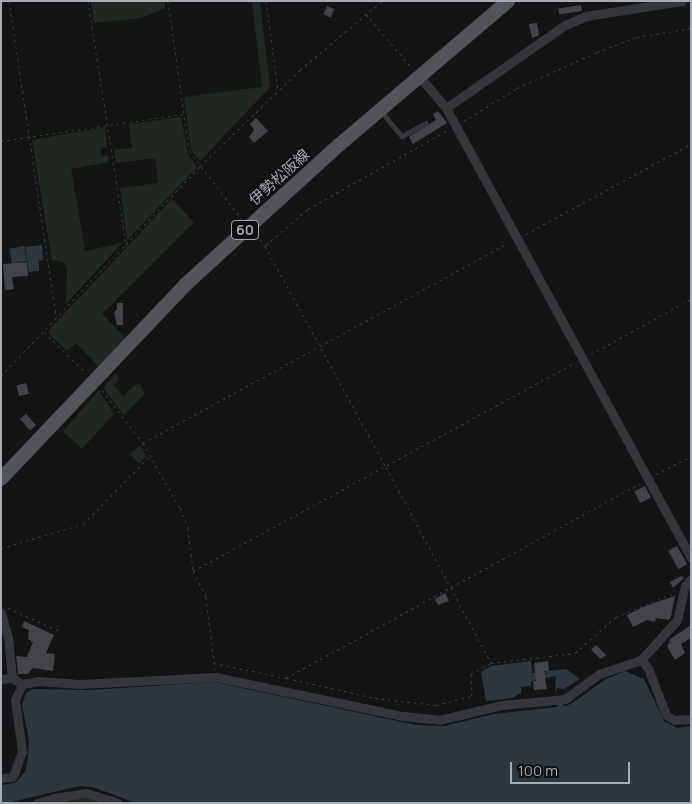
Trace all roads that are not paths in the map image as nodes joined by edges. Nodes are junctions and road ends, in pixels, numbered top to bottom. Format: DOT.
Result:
graph roads {
  1 [pos="508,1"];
  2 [pos="682,1"];
  3 [pos="677,2"];
  4 [pos="419,76"];
  5 [pos="446,108"];
  6 [pos="379,109"];
  7 [pos="426,123"];
  8 [pos="1,479"];
  9 [pos="691,558"];
  10 [pos="691,578"];
  11 [pos="3,610"];
  12 [pos="641,660"];
  13 [pos="1,678"];
  14 [pos="12,678"];
  15 [pos="22,684"];
  16 [pos="691,719"];
  17 [pos="1,778"];
  18 [pos="37,803"];
  19 [pos="117,803"];
  1 -- 4 [label="main road, 伊勢松阪線 / 60"];
  2 -- 3 [label="street"];
  3 -- 5 [label="street"];
  4 -- 5 [label="street"];
  4 -- 6 [label="main road, 伊勢松阪線 / 60"];
  5 -- 9 [label="street"];
  6 -- 7 [label="lane"];
  6 -- 8 [label="main road, 伊勢松阪線 / 60"];
  10 -- 12 [label="street"];
  11 -- 14 [label="street"];
  12 -- 15 [label="street"];
  12 -- 16 [label="street"];
  13 -- 14 [label="street"];
  14 -- 15 [label="street"];
  15 -- 17 [label="street"];
  18 -- 19 [label="street"];
}
